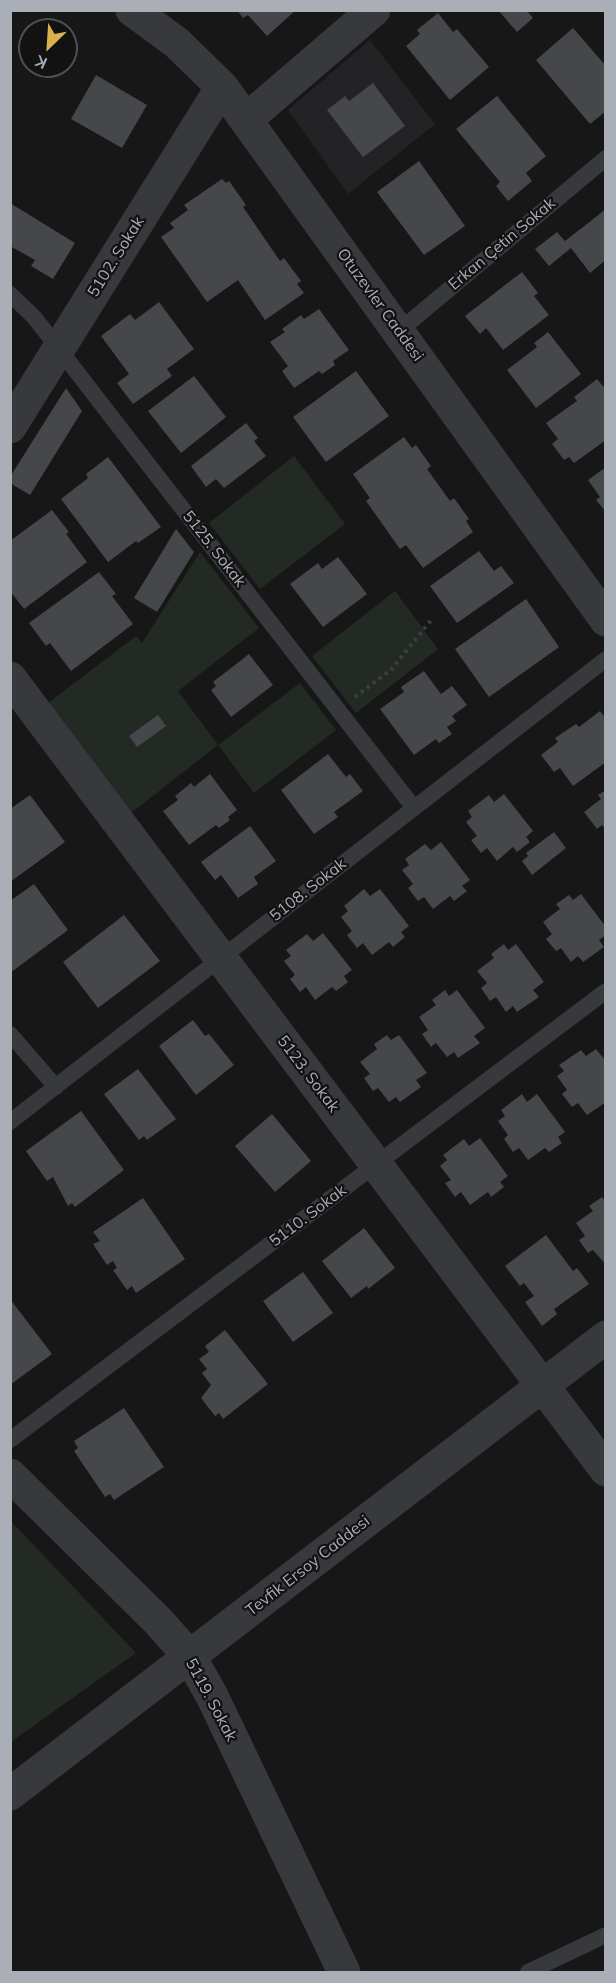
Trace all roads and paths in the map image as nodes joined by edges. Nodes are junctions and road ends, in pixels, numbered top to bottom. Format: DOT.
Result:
graph roads {
  1 [pos="132,10"];
  2 [pos="374,10"];
  3 [pos="222,87"];
  4 [pos="247,118"];
  5 [pos="606,158"];
  6 [pos="10,294"];
  7 [pos="399,331"];
  8 [pos="59,349"];
  9 [pos="10,427"];
  10 [pos="432,619"];
  11 [pos="606,620"];
  12 [pos="606,659"];
  13 [pos="10,678"];
  14 [pos="338,709"];
  15 [pos="414,808"];
  16 [pos="221,957"];
  17 [pos="606,991"];
  18 [pos="10,1034"];
  19 [pos="56,1087"];
  20 [pos="10,1122"];
  21 [pos="376,1165"];
  22 [pos="606,1337"];
  23 [pos="542,1386"];
  24 [pos="10,1440"];
  25 [pos="606,1470"];
  26 [pos="10,1475"];
  27 [pos="190,1657"];
  28 [pos="10,1794"];
  29 [pos="606,1935"];
  30 [pos="344,1972"];
  31 [pos="528,1972"];
  1 -- 3 [label="street, Otuzevler Caddesi"];
  2 -- 4 [label="street"];
  3 -- 4 [label="street, Otuzevler Caddesi"];
  3 -- 8 [label="street, 5102. Sokak"];
  4 -- 7 [label="street, Otuzevler Caddesi"];
  5 -- 7 [label="lane, Erkan Çetin Sokak"];
  6 -- 8 [label="lane, 5125. Sokak"];
  7 -- 11 [label="street, Otuzevler Caddesi"];
  8 -- 9 [label="street, 5102. Sokak"];
  8 -- 14 [label="lane, 5125. Sokak"];
  10 -- 14 [label="path"];
  12 -- 15 [label="lane, 5108. Sokak"];
  13 -- 16 [label="street, 5123. Sokak"];
  14 -- 15 [label="lane, 5125. Sokak"];
  15 -- 16 [label="lane, 5108. Sokak"];
  16 -- 19 [label="lane, 5108. Sokak"];
  16 -- 21 [label="street, 5123. Sokak"];
  17 -- 21 [label="lane, 5110. Sokak"];
  18 -- 19 [label="lane"];
  19 -- 20 [label="lane, 5108. Sokak"];
  21 -- 23 [label="street, 5123. Sokak"];
  21 -- 24 [label="lane, 5110. Sokak"];
  22 -- 23 [label="street, Tevfik Ersoy Caddesi"];
  23 -- 25 [label="street, 5123. Sokak"];
  23 -- 27 [label="street, Tevfik Ersoy Caddesi"];
  26 -- 27 [label="street, 5119. Sokak"];
  27 -- 28 [label="street, Tevfik Ersoy Caddesi"];
  27 -- 30 [label="street, 5119. Sokak"];
  29 -- 31 [label="lane"];
}
